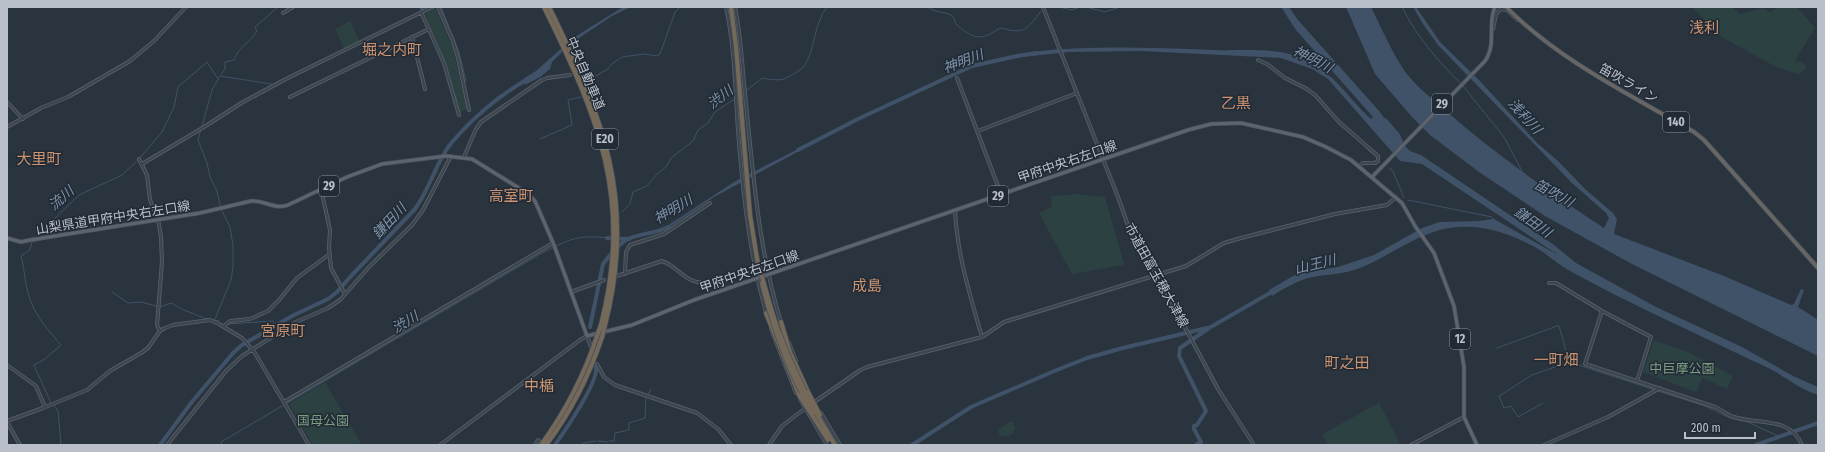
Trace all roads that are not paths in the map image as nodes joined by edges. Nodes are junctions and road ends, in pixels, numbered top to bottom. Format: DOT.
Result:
graph roads {
  1 [pos="186,7"];
  2 [pos="293,7"];
  3 [pos="432,7"];
  4 [pos="438,7"];
  5 [pos="544,7"];
  6 [pos="549,7"];
  7 [pos="728,7"];
  8 [pos="735,7"];
  9 [pos="1043,7"];
  10 [pos="1496,7"];
  11 [pos="1506,7"];
  12 [pos="421,12"];
  13 [pos="283,13"];
  14 [pos="1522,23"];
  15 [pos="1493,28"];
  16 [pos="428,29"];
  17 [pos="412,37"];
  18 [pos="563,40"];
  19 [pos="1258,60"];
  20 [pos="570,75"];
  21 [pos="958,78"];
  22 [pos="425,89"];
  23 [pos="1077,93"];
  24 [pos="290,97"];
  25 [pos="7,102"];
  26 [pos="469,110"];
  27 [pos="459,114"];
  28 [pos="23,119"];
  29 [pos="7,127"];
  30 [pos="978,131"];
  31 [pos="451,156"];
  32 [pos="464,157"];
  33 [pos="140,159"];
  34 [pos="1103,159"];
  35 [pos="142,164"];
  36 [pos="1359,166"];
  37 [pos="1372,176"];
  38 [pos="321,189"];
  39 [pos="1001,194"];
  40 [pos="1396,197"];
  41 [pos="710,203"];
  42 [pos="955,210"];
  43 [pos="158,220"];
  44 [pos="7,238"];
  45 [pos="554,244"];
  46 [pos="330,254"];
  47 [pos="757,259"];
  48 [pos="1818,268"];
  49 [pos="625,274"];
  50 [pos="768,275"];
  51 [pos="1157,275"];
  52 [pos="617,276"];
  53 [pos="757,279"];
  54 [pos="604,280"];
  55 [pos="1549,283"];
  56 [pos="724,290"];
  57 [pos="571,292"];
  58 [pos="345,295"];
  59 [pos="1602,311"];
  60 [pos="766,313"];
  61 [pos="781,322"];
  62 [pos="224,326"];
  63 [pos="160,331"];
  64 [pos="587,336"];
  65 [pos="600,336"];
  66 [pos="982,337"];
  67 [pos="591,347"];
  68 [pos="252,350"];
  69 [pos="7,364"];
  70 [pos="597,364"];
  71 [pos="1637,381"];
  72 [pos="1660,388"];
  73 [pos="815,401"];
  74 [pos="285,404"];
  75 [pos="45,408"];
  76 [pos="805,409"];
  77 [pos="1464,417"];
  78 [pos="7,421"];
  79 [pos="828,443"];
  80 [pos="540,444"];
  81 [pos="835,444"];
  82 [pos="20,445"];
  83 [pos="167,445"];
  84 [pos="309,445"];
  85 [pos="440,445"];
  86 [pos="535,445"];
  87 [pos="546,445"];
  88 [pos="731,445"];
  89 [pos="769,445"];
  90 [pos="840,445"];
  91 [pos="1254,445"];
  92 [pos="1411,445"];
  93 [pos="1477,445"];
  94 [pos="1544,445"];
  95 [pos="1802,445"];
  1 -- 28 [label="street"];
  2 -- 13 [label="street"];
  3 -- 12 [label="street"];
  4 -- 26 [label="street"];
  5 -- 18 [label="highway, 中央自動車道 / E20"];
  6 -- 18 [label="highway, 中央自動車道 / E20"];
  7 -- 47 [label="highway"];
  7 -- 53 [label="street"];
  8 -- 50 [label="street"];
  9 -- 23 [label="street, 市道田富玉穂大津線"];
  10 -- 15 [label="main road, 29"];
  11 -- 14 [label="highway, 笛吹ライン / 140"];
  12 -- 16 [label="street"];
  12 -- 35 [label="street"];
  14 -- 15 [label="street"];
  14 -- 48 [label="highway, 笛吹ライン / 140"];
  15 -- 37 [label="main road, 29"];
  16 -- 17 [label="street"];
  16 -- 27 [label="street"];
  17 -- 22 [label="street"];
  17 -- 24 [label="street"];
  18 -- 65 [label="highway, 中央自動車道 / E20, bridge"];
  19 -- 36 [label="street"];
  20 -- 32 [label="street"];
  21 -- 30 [label="street"];
  23 -- 30 [label="street"];
  23 -- 34 [label="street, 市道田富玉穂大津線"];
  25 -- 28 [label="street"];
  28 -- 29 [label="street"];
  30 -- 39 [label="street"];
  31 -- 32 [label="main road, 29"];
  31 -- 38 [label="main road, 29"];
  31 -- 58 [label="street"];
  32 -- 45 [label="main road, 29"];
  33 -- 35 [label="street"];
  34 -- 36 [label="main road, 甲府中央右左口線 / 29"];
  34 -- 39 [label="main road, 甲府中央右左口線 / 29"];
  34 -- 51 [label="street, 市道田富玉穂大津線"];
  35 -- 43 [label="street"];
  36 -- 37 [label="main road, 甲府中央右左口線 / 29"];
  37 -- 40 [label="main road, 12"];
  38 -- 43 [label="main road, 山梨県道甲府中央右左口線 / 29"];
  38 -- 46 [label="street"];
  39 -- 42 [label="main road, 甲府中央右左口線 / 29"];
  40 -- 51 [label="street"];
  40 -- 77 [label="main road, 12"];
  41 -- 49 [label="street"];
  42 -- 50 [label="main road, 甲府中央右左口線 / 29"];
  42 -- 66 [label="street"];
  43 -- 44 [label="main road, 山梨県道甲府中央右左口線 / 29"];
  43 -- 63 [label="street"];
  45 -- 57 [label="main road, 29"];
  45 -- 74 [label="street"];
  46 -- 58 [label="street"];
  46 -- 62 [label="street"];
  47 -- 79 [label="highway, bridge"];
  47 -- 81 [label="highway, bridge"];
  49 -- 52 [label="street"];
  49 -- 56 [label="street"];
  50 -- 53 [label="main road, 甲府中央右左口線 / 29"];
  50 -- 61 [label="street"];
  51 -- 66 [label="street"];
  51 -- 91 [label="street, 市道田富玉穂大津線"];
  53 -- 56 [label="main road, 甲府中央右左口線 / 29"];
  53 -- 60 [label="street"];
  54 -- 57 [label="street"];
  55 -- 59 [label="street"];
  56 -- 64 [label="main road, 甲府中央右左口線 / 29"];
  57 -- 64 [label="main road, 29"];
  58 -- 68 [label="street"];
  59 -- 71 [label="street"];
  59 -- 71 [label="street"];
  60 -- 76 [label="street"];
  60 -- 79 [label="highway, bridge"];
  61 -- 73 [label="street"];
  61 -- 81 [label="highway, bridge"];
  62 -- 63 [label="street"];
  62 -- 68 [label="street"];
  63 -- 75 [label="street"];
  64 -- 67 [label="street"];
  64 -- 85 [label="street"];
  65 -- 80 [label="highway, 中央自動車道 / E20"];
  65 -- 87 [label="highway, 中央自動車道 / E20"];
  66 -- 73 [label="street"];
  68 -- 74 [label="street"];
  68 -- 83 [label="street"];
  69 -- 75 [label="street"];
  70 -- 88 [label="street"];
  71 -- 72 [label="street"];
  72 -- 94 [label="street"];
  72 -- 95 [label="street"];
  73 -- 76 [label="street"];
  73 -- 81 [label="street"];
  74 -- 84 [label="street"];
  75 -- 78 [label="street"];
  76 -- 79 [label="street"];
  76 -- 89 [label="street"];
  77 -- 92 [label="street"];
  77 -- 93 [label="main road, 12"];
  78 -- 82 [label="street"];
  79 -- 81 [label="highway, bridge"];
  80 -- 86 [label="street"];
  81 -- 90 [label="street"];
}
